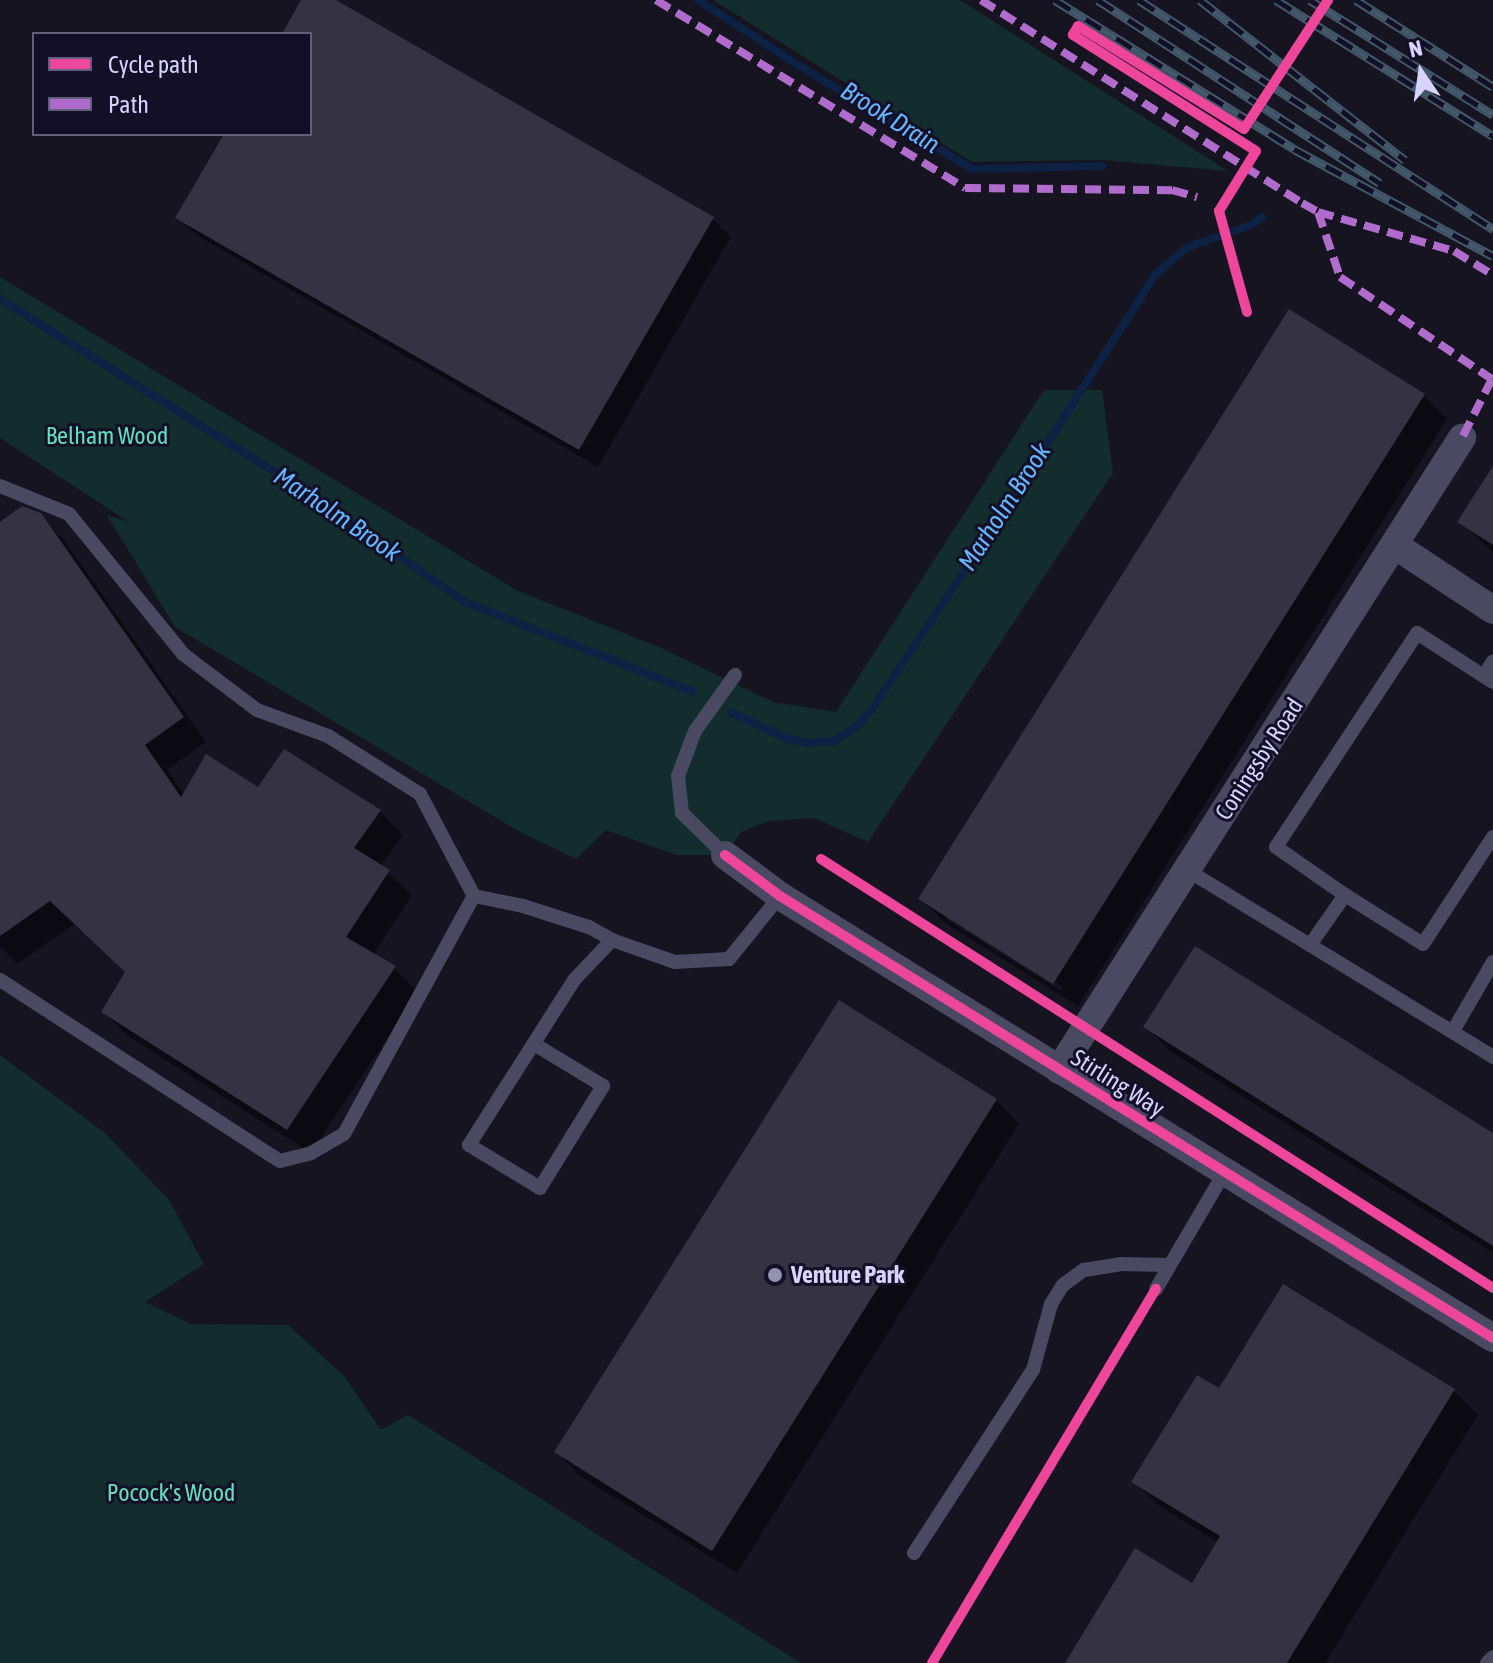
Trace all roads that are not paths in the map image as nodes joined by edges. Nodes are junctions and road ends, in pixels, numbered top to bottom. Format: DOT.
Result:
graph roads {
  1 [pos="1462,438"];
  2 [pos="0,486"];
  3 [pos="1396,546"];
  4 [pos="1493,610"];
  5 [pos="1493,661"];
  6 [pos="735,675"];
  7 [pos="1488,679"];
  8 [pos="1493,837"];
  9 [pos="725,855"];
  10 [pos="1187,870"];
  11 [pos="1345,895"];
  12 [pos="474,896"];
  13 [pos="780,896"];
  14 [pos="612,940"];
  15 [pos="1310,945"];
  16 [pos="1493,962"];
  17 [pos="0,980"];
  18 [pos="1453,1031"];
  19 [pos="534,1044"];
  20 [pos="1493,1057"];
  21 [pos="1059,1070"];
  22 [pos="1224,1173"];
  23 [pos="1169,1265"];
  24 [pos="1156,1289"];
  25 [pos="1493,1338"];
  26 [pos="914,1553"];
  27 [pos="1493,1657"];
  28 [pos="1487,1663"];
  1 -- 3 [label="street, Coningsby Road"];
  2 -- 12 [label="lane"];
  3 -- 4 [label="street"];
  3 -- 10 [label="street, Coningsby Road"];
  5 -- 7 [label="lane"];
  6 -- 9 [label="lane"];
  7 -- 11 [label="lane"];
  8 -- 11 [label="lane"];
  9 -- 13 [label="street, Stirling Way"];
  10 -- 15 [label="lane"];
  10 -- 21 [label="street, Coningsby Road"];
  11 -- 15 [label="lane"];
  12 -- 14 [label="lane"];
  12 -- 17 [label="lane"];
  13 -- 14 [label="lane"];
  13 -- 21 [label="street, Stirling Way"];
  14 -- 19 [label="lane"];
  15 -- 18 [label="lane"];
  16 -- 18 [label="lane"];
  18 -- 20 [label="lane"];
  19 -- 19 [label="lane"];
  21 -- 22 [label="street, Stirling Way"];
  22 -- 23 [label="lane"];
  22 -- 25 [label="street, Stirling Way"];
  23 -- 24 [label="lane"];
  23 -- 26 [label="lane"];
  27 -- 28 [label="lane"];
}
